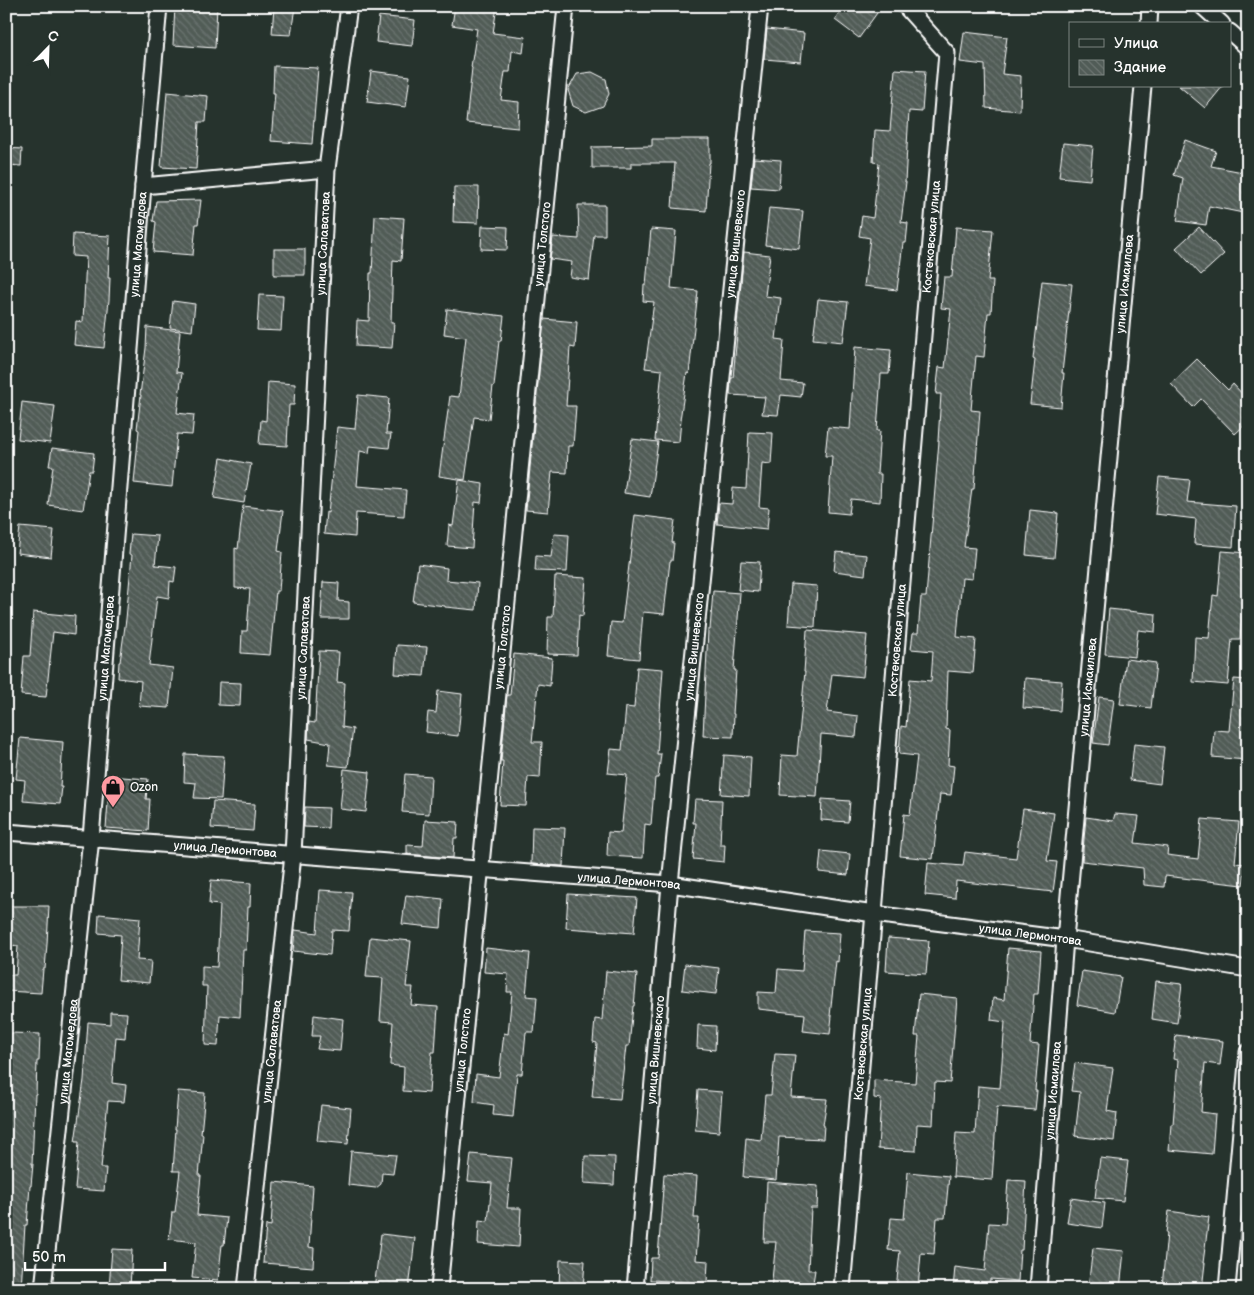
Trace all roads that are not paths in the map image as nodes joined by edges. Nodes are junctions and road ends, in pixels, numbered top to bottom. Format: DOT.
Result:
graph roads {
  1 [pos="160,6"];
  2 [pos="349,6"];
  3 [pos="566,6"];
  4 [pos="760,6"];
  5 [pos="905,6"];
  6 [pos="1150,6"];
  7 [pos="1202,6"];
  8 [pos="1149,22"];
  9 [pos="1220,22"];
  10 [pos="1232,34"];
  11 [pos="1248,48"];
  12 [pos="1143,88"];
  13 [pos="327,169"];
  14 [pos="143,186"];
  15 [pos="6,832"];
  16 [pos="91,838"];
  17 [pos="293,854"];
  18 [pos="480,869"];
  19 [pos="670,884"];
  20 [pos="874,914"];
  21 [pos="1065,940"];
  22 [pos="1248,969"];
  23 [pos="1248,1052"];
  24 [pos="43,1289"];
  25 [pos="246,1289"];
  26 [pos="439,1289"];
  27 [pos="635,1289"];
  28 [pos="842,1289"];
  29 [pos="1038,1289"];
  30 [pos="1227,1289"];
  1 -- 14 [label="street, улица Магомедова"];
  2 -- 13 [label="street, улица Салаватова"];
  3 -- 18 [label="street, улица Толстого"];
  4 -- 19 [label="street, улица Вишневского"];
  5 -- 20 [label="street, Костековская улица"];
  6 -- 8 [label="street"];
  7 -- 9 [label="street"];
  10 -- 11 [label="street"];
  12 -- 21 [label="street, улица Исмаилова"];
  13 -- 14 [label="street"];
  13 -- 17 [label="street, улица Салаватова"];
  14 -- 16 [label="street, улица Магомедова"];
  15 -- 16 [label="street, улица Лермонтова"];
  16 -- 17 [label="street, улица Лермонтова"];
  16 -- 24 [label="street, улица Магомедова"];
  17 -- 18 [label="street, улица Лермонтова"];
  17 -- 25 [label="street, улица Салаватова"];
  18 -- 19 [label="street, улица Лермонтова"];
  18 -- 26 [label="street, улица Толстого"];
  19 -- 20 [label="street, улица Лермонтова"];
  19 -- 27 [label="street, улица Вишневского"];
  20 -- 21 [label="street, улица Лермонтова"];
  20 -- 28 [label="street, Костековская улица"];
  21 -- 22 [label="street, улица Лермонтова"];
  21 -- 29 [label="street, улица Исмаилова"];
  23 -- 30 [label="street"];
}
